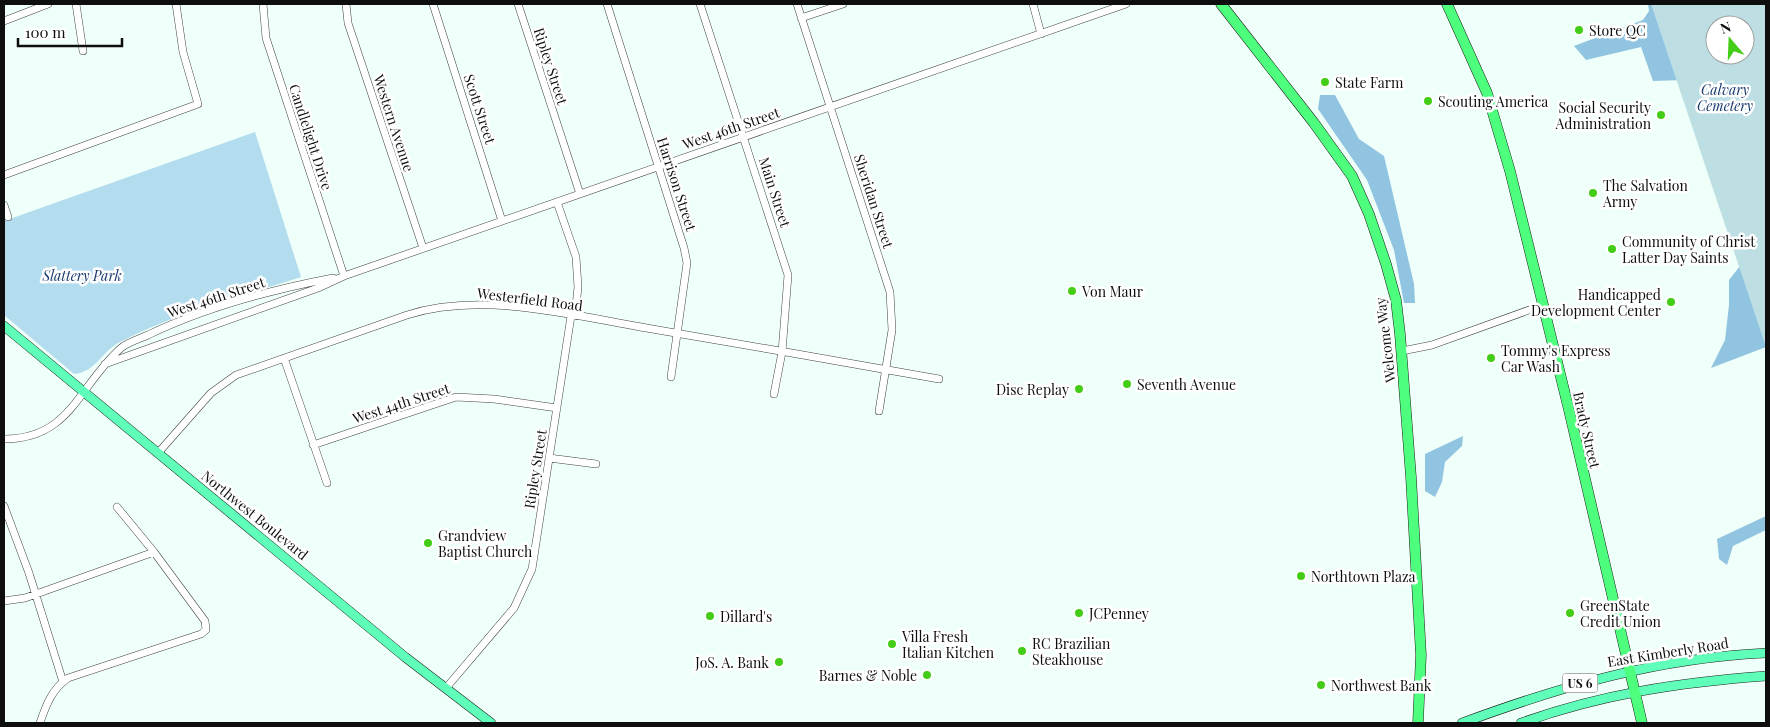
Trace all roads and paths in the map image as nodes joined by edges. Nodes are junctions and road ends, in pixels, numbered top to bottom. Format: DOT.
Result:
graph roads {
  1 [pos="48,4"];
  2 [pos="76,4"];
  3 [pos="176,4"];
  4 [pos="263,4"];
  5 [pos="346,4"];
  6 [pos="433,4"];
  7 [pos="518,4"];
  8 [pos="607,4"];
  9 [pos="700,4"];
  10 [pos="797,4"];
  11 [pos="843,4"];
  12 [pos="1033,4"];
  13 [pos="1126,4"];
  14 [pos="1221,4"];
  15 [pos="1446,4"];
  16 [pos="801,18"];
  17 [pos="4,21"];
  18 [pos="1041,34"];
  19 [pos="83,50"];
  20 [pos="830,108"];
  21 [pos="744,136"];
  22 [pos="658,167"];
  23 [pos="4,175"];
  24 [pos="580,194"];
  25 [pos="557,202"];
  26 [pos="4,205"];
  27 [pos="8,217"];
  28 [pos="502,222"];
  29 [pos="423,248"];
  30 [pos="344,276"];
  31 [pos="1543,305"];
  32 [pos="573,316"];
  33 [pos="4,326"];
  34 [pos="678,334"];
  35 [pos="782,352"];
  36 [pos="1402,352"];
  37 [pos="284,358"];
  38 [pos="105,364"];
  39 [pos="886,370"];
  40 [pos="671,377"];
  41 [pos="939,379"];
  42 [pos="83,391"];
  43 [pos="774,394"];
  44 [pos="557,408"];
  45 [pos="879,411"];
  46 [pos="4,438"];
  47 [pos="313,445"];
  48 [pos="158,453"];
  49 [pos="549,458"];
  50 [pos="596,464"];
  51 [pos="327,484"];
  52 [pos="4,506"];
  53 [pos="117,507"];
  54 [pos="154,552"];
  55 [pos="36,594"];
  56 [pos="4,600"];
  57 [pos="1766,653"];
  58 [pos="1629,671"];
  59 [pos="1766,676"];
  60 [pos="63,682"];
  61 [pos="446,688"];
  62 [pos="1634,692"];
  63 [pos="40,723"];
  64 [pos="491,723"];
  65 [pos="1418,723"];
  66 [pos="1462,723"];
  67 [pos="1521,723"];
  68 [pos="1642,723"];
  1 -- 17 [label="street"];
  2 -- 19 [label="street"];
  3 -- 23 [label="street"];
  4 -- 30 [label="street, Candlelight Drive"];
  5 -- 29 [label="street, Western Avenue"];
  6 -- 28 [label="street, Scott Street"];
  7 -- 24 [label="street, Ripley Street"];
  8 -- 22 [label="street, Harrison Street"];
  9 -- 21 [label="street, Main Street"];
  10 -- 16 [label="street, Sheridan Street"];
  11 -- 16 [label="street"];
  12 -- 18 [label="street"];
  13 -- 18 [label="street, West 46th Street"];
  14 -- 36 [label="highway, Welcome Way"];
  15 -- 31 [label="highway, Brady Street"];
  16 -- 20 [label="street, Sheridan Street"];
  18 -- 20 [label="street, West 46th Street"];
  20 -- 21 [label="street, West 46th Street"];
  20 -- 39 [label="street, Sheridan Street"];
  21 -- 22 [label="street, West 46th Street"];
  21 -- 35 [label="street, Main Street"];
  22 -- 24 [label="street, West 46th Street"];
  22 -- 34 [label="street, Harrison Street"];
  24 -- 25 [label="street, West 46th Street"];
  25 -- 28 [label="street, West 46th Street"];
  25 -- 32 [label="street, Ripley Street"];
  26 -- 27 [label="street"];
  28 -- 29 [label="street, West 46th Street"];
  29 -- 30 [label="street, West 46th Street"];
  30 -- 38 [label="street, West 46th Street"];
  30 -- 38 [label="street, West 46th Street"];
  31 -- 36 [label="street"];
  31 -- 58 [label="highway, Brady Street"];
  32 -- 34 [label="street, Westerfield Road"];
  32 -- 37 [label="street, Westerfield Road"];
  32 -- 44 [label="street, Ripley Street"];
  33 -- 42 [label="main road, Northwest Boulevard"];
  34 -- 35 [label="street, Westerfield Road"];
  34 -- 40 [label="street, Harrison Street"];
  35 -- 39 [label="street, Westerfield Road"];
  35 -- 43 [label="street, Main Street"];
  36 -- 65 [label="highway, Welcome Way"];
  37 -- 47 [label="street"];
  37 -- 48 [label="street, Westerfield Road"];
  38 -- 42 [label="street, West 46th Street"];
  39 -- 41 [label="street, Westerfield Road"];
  39 -- 45 [label="street, Sheridan Street"];
  42 -- 46 [label="street, West 46th Street"];
  42 -- 48 [label="main road, Northwest Boulevard"];
  44 -- 47 [label="street, West 44th Street"];
  44 -- 49 [label="street, Ripley Street"];
  47 -- 51 [label="street"];
  48 -- 61 [label="main road, Northwest Boulevard"];
  49 -- 50 [label="street"];
  49 -- 61 [label="street, Ripley Street"];
  52 -- 55 [label="street"];
  53 -- 54 [label="street"];
  54 -- 55 [label="street"];
  54 -- 60 [label="street"];
  55 -- 56 [label="street"];
  55 -- 60 [label="street"];
  57 -- 58 [label="main road, East Kimberly Road / US 6"];
  58 -- 62 [label="highway, Brady Street"];
  58 -- 66 [label="main road, East Kimberly Road / US 6"];
  59 -- 62 [label="main road, US 6"];
  60 -- 63 [label="street"];
  61 -- 64 [label="main road, Northwest Boulevard"];
  62 -- 67 [label="main road, US 6"];
  62 -- 68 [label="highway, Brady Street"];
}
